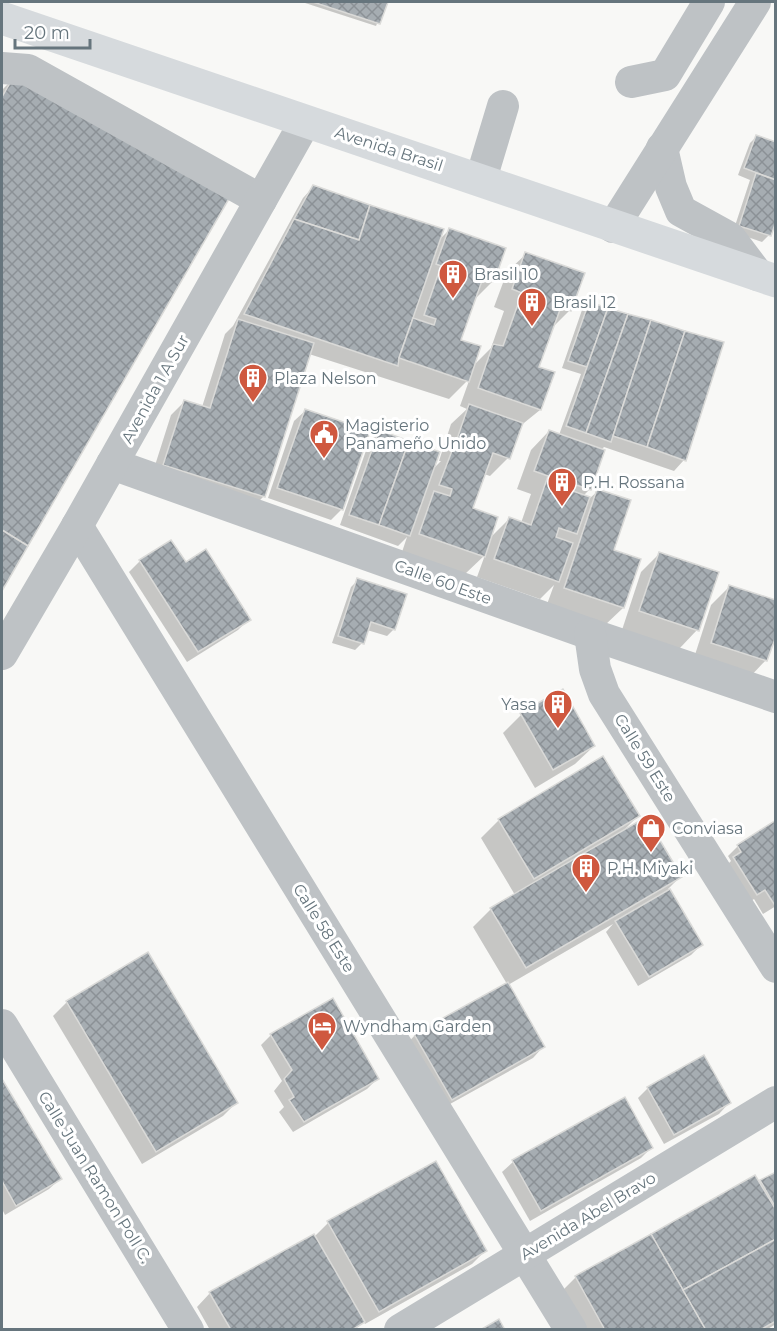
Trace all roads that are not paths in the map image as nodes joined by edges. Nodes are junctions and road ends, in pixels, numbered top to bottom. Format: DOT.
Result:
graph roads {
  1 [pos="709,2"];
  2 [pos="755,2"];
  3 [pos="2,18"];
  4 [pos="2,68"];
  5 [pos="631,82"];
  6 [pos="503,106"];
  7 [pos="305,122"];
  8 [pos="662,148"];
  9 [pos="481,179"];
  10 [pos="261,200"];
  11 [pos="613,227"];
  12 [pos="767,278"];
  13 [pos="112,464"];
  14 [pos="77,526"];
  15 [pos="590,634"];
  16 [pos="2,654"];
  17 [pos="776,697"];
  18 [pos="776,967"];
  19 [pos="2,1024"];
  20 [pos="776,1102"];
  21 [pos="527,1254"];
  22 [pos="188,1329"];
  23 [pos="400,1329"];
  24 [pos="571,1329"];
  1 -- 5 [label="street"];
  2 -- 8 [label="street"];
  3 -- 7 [label="main road, Avenida Brasil"];
  4 -- 10 [label="street"];
  6 -- 9 [label="street"];
  7 -- 9 [label="main road, Avenida Brasil"];
  7 -- 10 [label="street, Avenida 1 A Sur"];
  8 -- 11 [label="street"];
  8 -- 12 [label="street"];
  9 -- 11 [label="main road, Avenida Brasil"];
  10 -- 13 [label="street, Avenida 1 A Sur"];
  11 -- 12 [label="main road, Avenida Brasil"];
  13 -- 14 [label="street, Avenida 1 A Sur"];
  13 -- 15 [label="street, Calle 60 Este"];
  14 -- 16 [label="street, Avenida 1 A Sur"];
  14 -- 21 [label="street, Calle 58 Este"];
  15 -- 17 [label="street, Calle 60 Este"];
  15 -- 18 [label="street, Calle 59 Este"];
  19 -- 22 [label="street, Calle Juan Ramon Poll C."];
  20 -- 21 [label="street, Avenida Abel Bravo"];
  21 -- 23 [label="street, Avenida Abel Bravo"];
  21 -- 24 [label="street, Calle 58 Este"];
}
